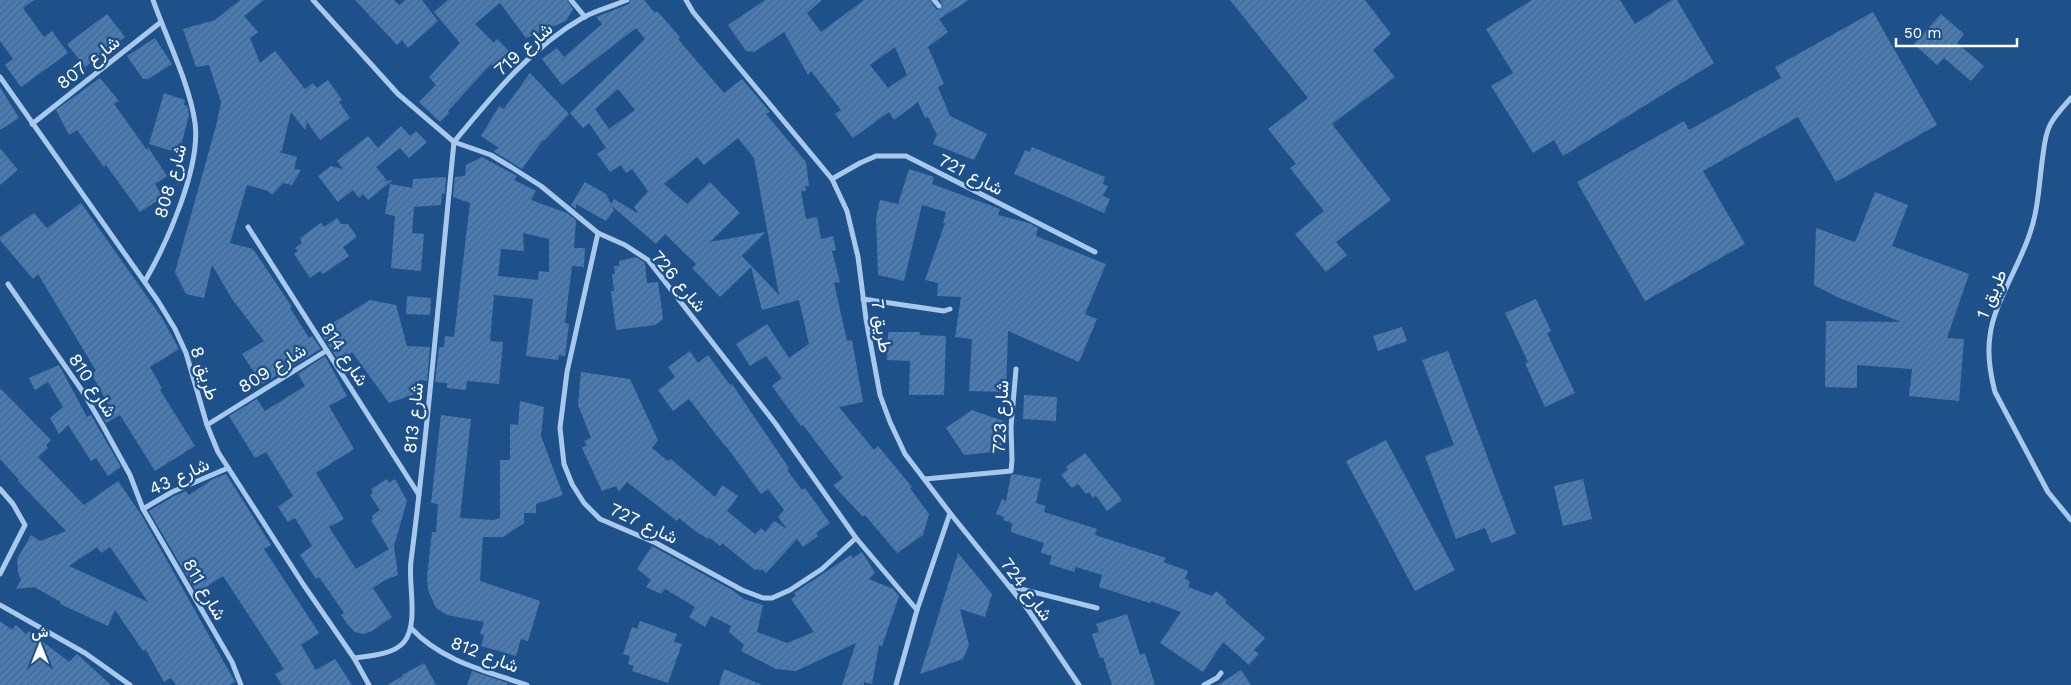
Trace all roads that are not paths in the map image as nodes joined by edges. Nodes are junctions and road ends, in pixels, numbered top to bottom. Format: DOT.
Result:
graph roads {
  1 [pos="153,0"];
  2 [pos="313,0"];
  3 [pos="571,0"];
  4 [pos="627,0"];
  5 [pos="686,0"];
  6 [pos="934,0"];
  7 [pos="939,6"];
  8 [pos="585,17"];
  9 [pos="161,22"];
  10 [pos="0,77"];
  11 [pos="2071,98"];
  12 [pos="32,124"];
  13 [pos="454,142"];
  14 [pos="832,179"];
  15 [pos="248,227"];
  16 [pos="598,233"];
  17 [pos="1095,252"];
  18 [pos="145,281"];
  19 [pos="8,284"];
  20 [pos="863,299"];
  21 [pos="950,309"];
  22 [pos="326,351"];
  23 [pos="1016,368"];
  24 [pos="207,425"];
  25 [pos="228,468"];
  26 [pos="925,479"];
  27 [pos="0,489"];
  28 [pos="420,496"];
  29 [pos="143,509"];
  30 [pos="950,513"];
  31 [pos="2071,520"];
  32 [pos="856,538"];
  33 [pos="0,574"];
  34 [pos="1008,586"];
  35 [pos="0,604"];
  36 [pos="1097,608"];
  37 [pos="916,610"];
  38 [pos="411,628"];
  39 [pos="354,658"];
  40 [pos="1221,673"];
  41 [pos="130,685"];
  42 [pos="241,685"];
  43 [pos="369,685"];
  44 [pos="527,685"];
  45 [pos="896,685"];
  46 [pos="1079,685"];
  47 [pos="1204,685"];
  1 -- 9 [label="street, شارع 808"];
  2 -- 13 [label="street, شارع 726"];
  3 -- 8 [label="street"];
  4 -- 8 [label="street, شارع 719"];
  5 -- 14 [label="street, 7 طريق"];
  6 -- 7 [label="street"];
  8 -- 13 [label="street, شارع 719"];
  9 -- 12 [label="street, شارع 807"];
  9 -- 18 [label="street, شارع 808"];
  10 -- 12 [label="street, طريق 8"];
  11 -- 31 [label="street, طريق 1"];
  12 -- 18 [label="street, طريق 8"];
  13 -- 16 [label="street, شارع 726"];
  13 -- 28 [label="street, شارع 813"];
  14 -- 17 [label="street, شارع 721"];
  14 -- 20 [label="street, 7 طريق"];
  15 -- 22 [label="street, شارع 814"];
  16 -- 32 [label="street, شارع 726"];
  16 -- 32 [label="street, شارع 727"];
  18 -- 24 [label="street, طريق 8"];
  19 -- 29 [label="street, شارع 810"];
  20 -- 21 [label="street"];
  20 -- 26 [label="street, 7 طريق"];
  22 -- 24 [label="street, شارع 809"];
  22 -- 28 [label="street, شارع 814"];
  23 -- 26 [label="street, شارع 723"];
  24 -- 25 [label="street, طريق 8"];
  25 -- 29 [label="street, شارع 43"];
  25 -- 39 [label="street, طريق 8"];
  26 -- 30 [label="street, 7 طريق"];
  27 -- 33 [label="street"];
  28 -- 38 [label="street, شارع 813"];
  29 -- 42 [label="street, شارع 811"];
  30 -- 34 [label="street, شارع 724"];
  30 -- 37 [label="street"];
  32 -- 37 [label="street, شارع 726"];
  34 -- 36 [label="street"];
  34 -- 46 [label="street, شارع 724"];
  35 -- 41 [label="street"];
  37 -- 45 [label="street"];
  38 -- 39 [label="street"];
  38 -- 44 [label="street, شارع 812"];
  39 -- 43 [label="street, طريق 8"];
  40 -- 47 [label="street"];
}
